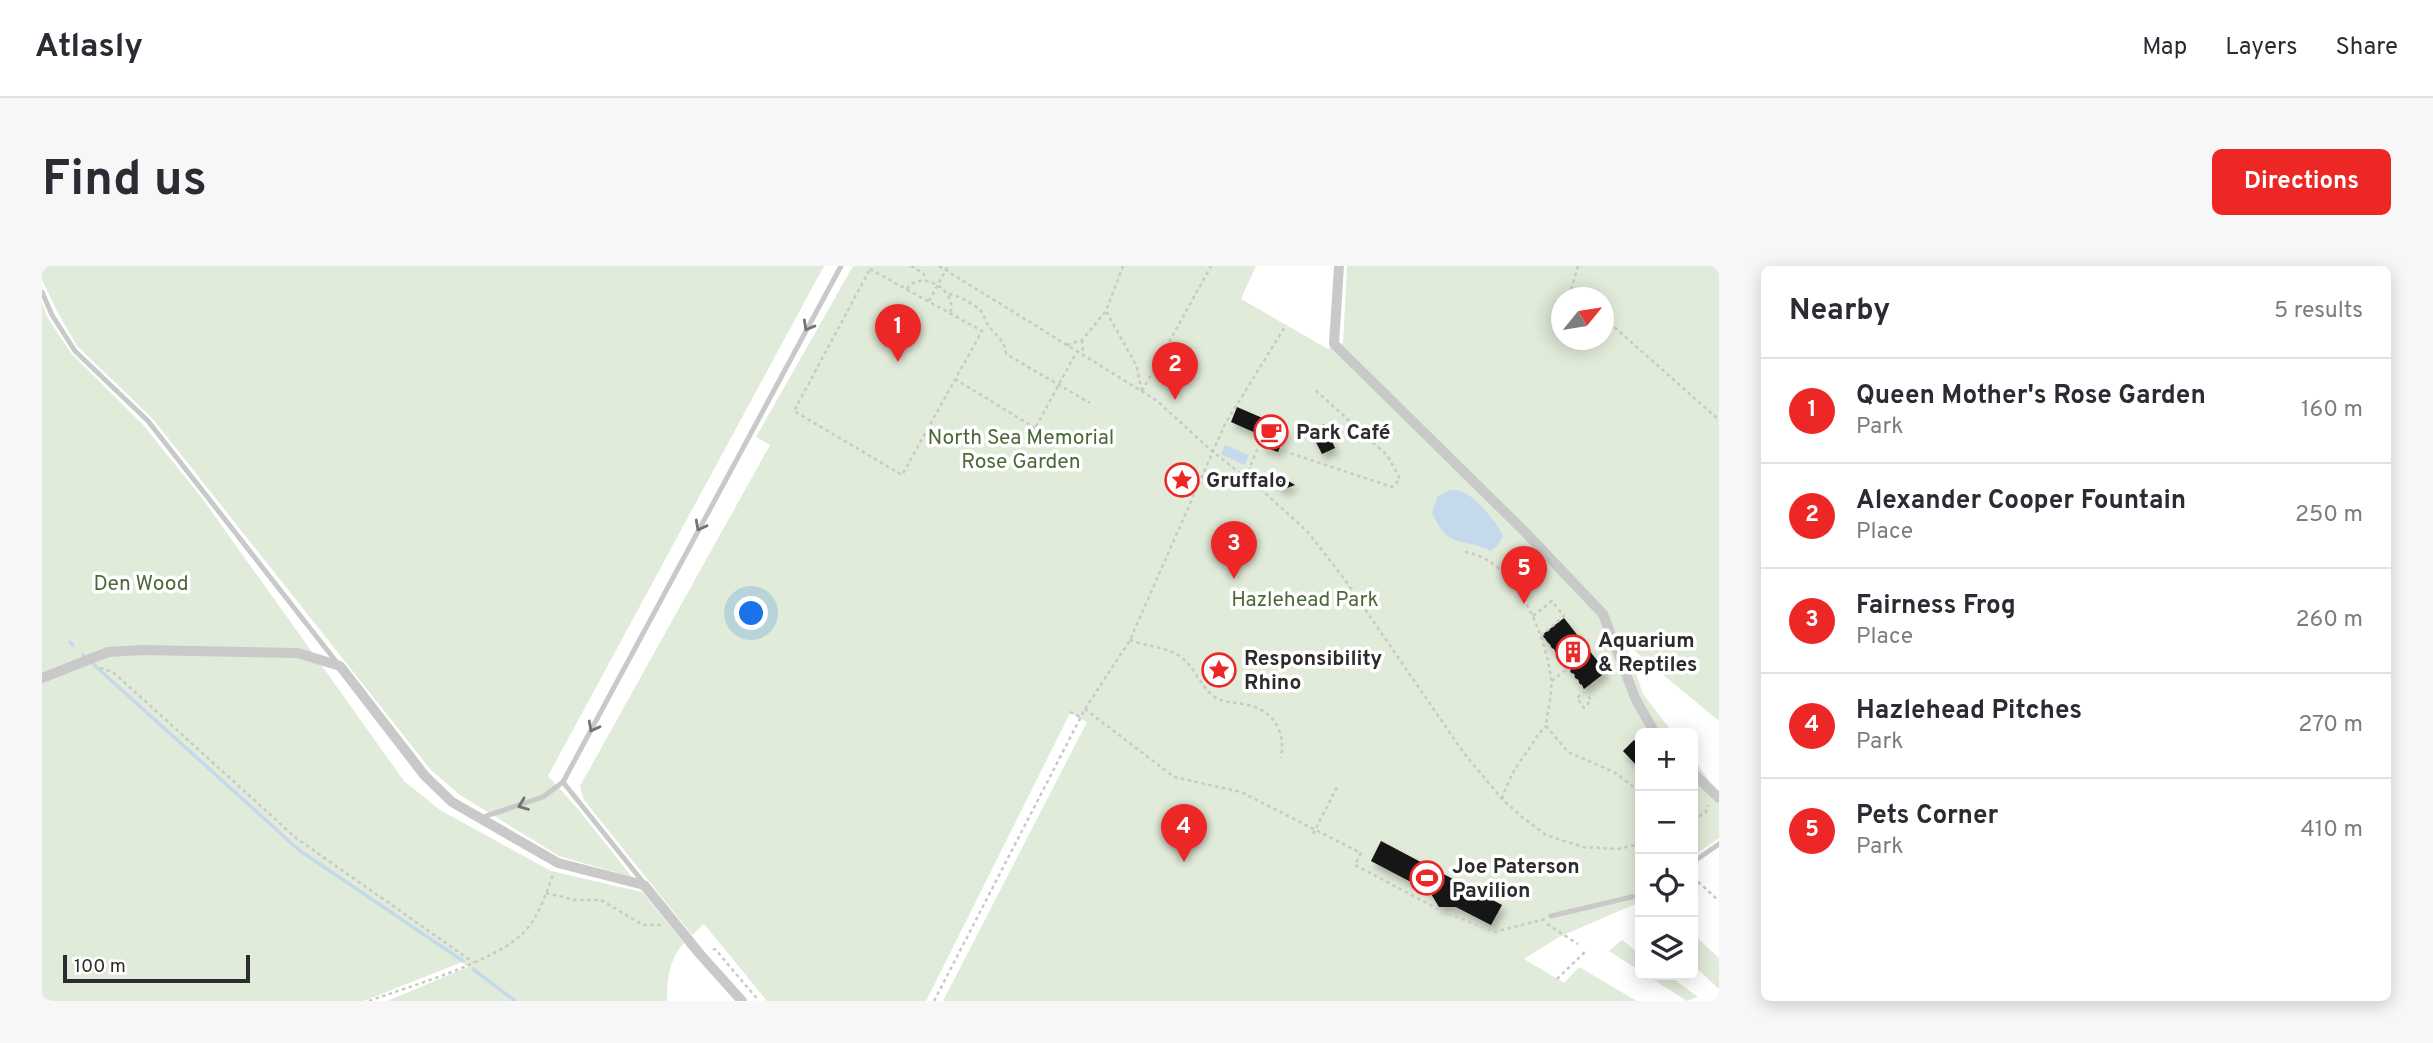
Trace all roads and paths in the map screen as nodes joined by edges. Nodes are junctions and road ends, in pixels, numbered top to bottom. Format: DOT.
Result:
graph roads {
  1 [pos="841,266"];
  2 [pos="911,266"];
  3 [pos="939,266"];
  4 [pos="1124,266"];
  5 [pos="1211,266"];
  6 [pos="1339,266"];
  7 [pos="1578,266"];
  8 [pos="947,268"];
  9 [pos="926,281"];
  10 [pos="937,286"];
  11 [pos="1572,287"];
  12 [pos="907,289"];
  13 [pos="42,292"];
  14 [pos="949,294"];
  15 [pos="929,301"];
  16 [pos="1106,311"];
  17 [pos="950,313"];
  18 [pos="1286,325"];
  19 [pos="1614,327"];
  20 [pos="1082,340"];
  21 [pos="1067,345"];
  22 [pos="1077,352"];
  23 [pos="1083,356"];
  24 [pos="955,379"];
  25 [pos="1059,384"];
  26 [pos="1313,388"];
  27 [pos="1142,391"];
  28 [pos="1090,404"];
  29 [pos="1719,420"];
  30 [pos="1035,428"];
  31 [pos="1263,436"];
  32 [pos="1026,445"];
  33 [pos="1283,451"];
  34 [pos="1212,452"];
  35 [pos="1245,478"];
  36 [pos="1268,484"];
  37 [pos="1279,486"];
  38 [pos="1465,552"];
  39 [pos="1532,617"];
  40 [pos="1541,636"];
  41 [pos="1130,640"];
  42 [pos="80,661"];
  43 [pos="340,666"];
  44 [pos="1568,668"];
  45 [pos="42,678"];
  46 [pos="1552,681"];
  47 [pos="1585,691"];
  48 [pos="1086,709"];
  49 [pos="1070,712"];
  50 [pos="1081,718"];
  51 [pos="1546,726"];
  52 [pos="1652,728"];
  53 [pos="1281,758"];
  54 [pos="1698,777"];
  55 [pos="563,782"];
  56 [pos="1337,787"];
  57 [pos="1639,791"];
  58 [pos="1717,792"];
  59 [pos="1502,799"];
  60 [pos="1698,817"];
  61 [pos="480,818"];
  62 [pos="1314,832"];
  63 [pos="1719,844"];
  64 [pos="1635,845"];
  65 [pos="1698,859"];
  66 [pos="558,863"];
  67 [pos="1698,882"];
  68 [pos="645,885"];
  69 [pos="546,893"];
  70 [pos="1635,896"];
  71 [pos="1719,901"];
  72 [pos="1551,915"];
  73 [pos="1542,920"];
  74 [pos="677,925"];
  75 [pos="1578,944"];
  76 [pos="1587,950"];
  77 [pos="473,962"];
  78 [pos="1557,979"];
  79 [pos="369,1001"];
  80 [pos="742,1001"];
  81 [pos="934,1001"];
  1 -- 55 [label="lane, one-way"];
  2 -- 9 [label="path"];
  3 -- 8 [label="path"];
  4 -- 16 [label="path"];
  5 -- 27 [label="path"];
  6 -- 52 [label="street"];
  7 -- 11 [label="path"];
  8 -- 10 [label="path"];
  8 -- 21 [label="path"];
  9 -- 10 [label="path"];
  9 -- 12 [label="path"];
  10 -- 14 [label="path"];
  10 -- 15 [label="path"];
  12 -- 15 [label="path"];
  12 -- 24 [label="path"];
  13 -- 43 [label="lane"];
  14 -- 17 [label="path"];
  14 -- 25 [label="path"];
  15 -- 17 [label="path"];
  16 -- 20 [label="path"];
  16 -- 27 [label="path"];
  17 -- 24 [label="path"];
  18 -- 34 [label="path"];
  19 -- 29 [label="path"];
  20 -- 21 [label="path"];
  20 -- 23 [label="path"];
  21 -- 22 [label="path"];
  22 -- 23 [label="path"];
  22 -- 25 [label="path"];
  23 -- 27 [label="path"];
  24 -- 30 [label="path"];
  25 -- 28 [label="path"];
  25 -- 30 [label="path"];
  26 -- 33 [label="path"];
  27 -- 34 [label="path"];
  30 -- 32 [label="path"];
  31 -- 35 [label="path"];
  34 -- 35 [label="path"];
  34 -- 41 [label="path"];
  35 -- 59 [label="path"];
  36 -- 37 [label="path"];
  38 -- 39 [label="path"];
  39 -- 40 [label="path"];
  39 -- 40 [label="path"];
  40 -- 44 [label="path"];
  40 -- 46 [label="path"];
  41 -- 48 [label="path"];
  41 -- 53 [label="path"];
  42 -- 43 [label="street"];
  42 -- 45 [label="street"];
  42 -- 77 [label="path"];
  43 -- 61 [label="street"];
  44 -- 46 [label="path"];
  44 -- 47 [label="path"];
  46 -- 51 [label="path"];
  48 -- 50 [label="path"];
  48 -- 62 [label="path"];
  49 -- 50 [label="path"];
  50 -- 81 [label="path"];
  51 -- 57 [label="path"];
  51 -- 59 [label="path"];
  54 -- 58 [label="street"];
  55 -- 61 [label="lane, one-way"];
  55 -- 68 [label="lane"];
  56 -- 62 [label="path"];
  58 -- 60 [label="path"];
  59 -- 64 [label="path"];
  61 -- 66 [label="street"];
  62 -- 73 [label="path"];
  63 -- 65 [label="lane"];
  66 -- 68 [label="street"];
  66 -- 69 [label="path"];
  67 -- 71 [label="path"];
  68 -- 74 [label="street"];
  69 -- 74 [label="path"];
  69 -- 77 [label="path"];
  70 -- 72 [label="lane"];
  72 -- 73 [label="path"];
  73 -- 75 [label="path"];
  74 -- 80 [label="street"];
  76 -- 78 [label="path"];
  77 -- 79 [label="path"];
}
